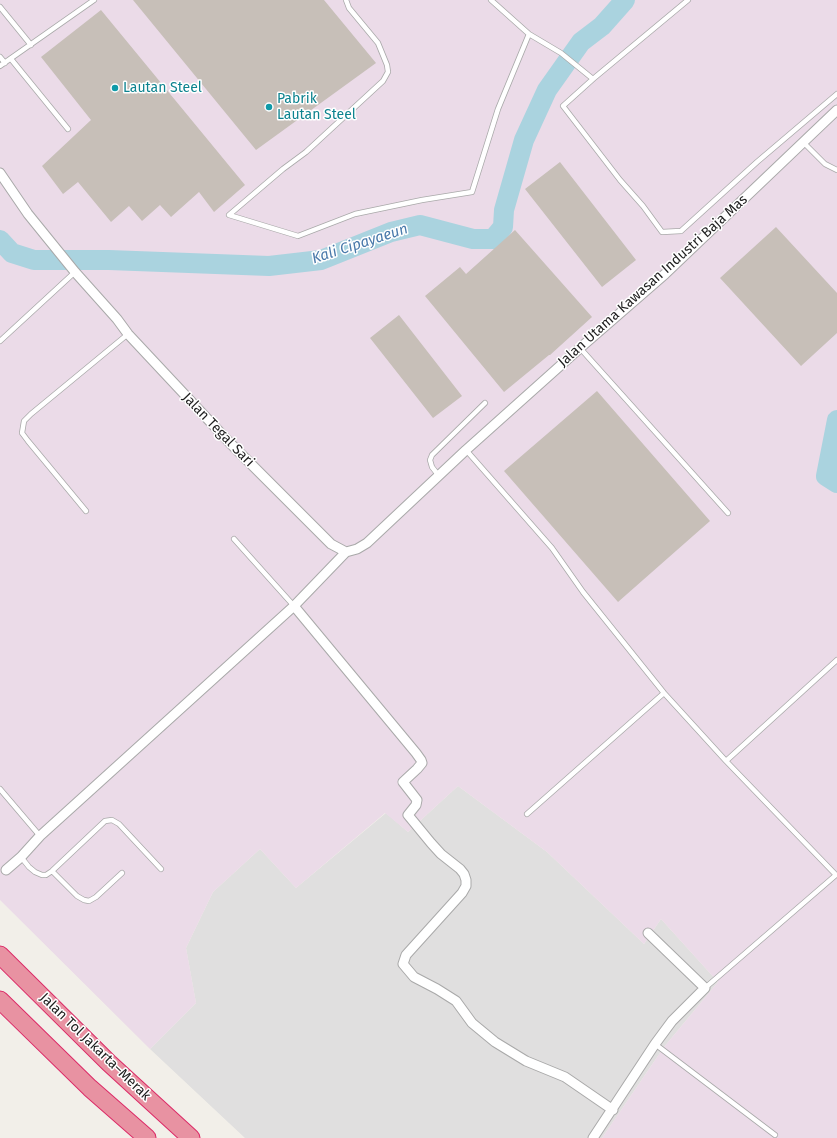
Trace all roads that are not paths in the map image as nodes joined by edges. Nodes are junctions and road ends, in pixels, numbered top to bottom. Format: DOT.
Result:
graph roads {
  1 [pos="94,0"];
  2 [pos="346,0"];
  3 [pos="491,0"];
  4 [pos="688,0"];
  5 [pos="0,7"];
  6 [pos="529,34"];
  7 [pos="31,44"];
  8 [pos="0,57"];
  9 [pos="11,59"];
  10 [pos="5,63"];
  11 [pos="0,66"];
  12 [pos="593,79"];
  13 [pos="837,94"];
  14 [pos="837,110"];
  15 [pos="68,129"];
  16 [pos="803,142"];
  17 [pos="837,170"];
  18 [pos="0,173"];
  19 [pos="75,272"];
  20 [pos="128,334"];
  21 [pos="0,341"];
  22 [pos="580,348"];
  23 [pos="485,403"];
  24 [pos="466,450"];
  25 [pos="439,476"];
  26 [pos="86,511"];
  27 [pos="728,513"];
  28 [pos="234,539"];
  29 [pos="346,552"];
  30 [pos="294,606"];
  31 [pos="837,660"];
  32 [pos="664,693"];
  33 [pos="726,761"];
  34 [pos="0,789"];
  35 [pos="527,814"];
  36 [pos="40,836"];
  37 [pos="21,857"];
  38 [pos="6,870"];
  39 [pos="52,870"];
  40 [pos="161,870"];
  41 [pos="122,873"];
  42 [pos="837,875"];
  43 [pos="648,933"];
  44 [pos="0,955"];
  45 [pos="705,988"];
  46 [pos="0,1000"];
  47 [pos="655,1044"];
  48 [pos="613,1110"];
  49 [pos="775,1135"];
  50 [pos="146,1138"];
  51 [pos="191,1138"];
  52 [pos="593,1138"];
  1 -- 7 [label="lane"];
  2 -- 6 [label="lane"];
  3 -- 6 [label="lane"];
  4 -- 12 [label="lane"];
  5 -- 7 [label="lane"];
  6 -- 12 [label="lane"];
  7 -- 9 [label="lane"];
  8 -- 10 [label="lane"];
  9 -- 10 [label="lane"];
  9 -- 15 [label="lane"];
  10 -- 11 [label="lane"];
  12 -- 13 [label="lane"];
  14 -- 16 [label="street, Jalan Utama Kawasan Industri Baja Mas"];
  16 -- 17 [label="lane"];
  16 -- 22 [label="street, Jalan Utama Kawasan Industri Baja Mas"];
  18 -- 19 [label="street, Jalan Tegal Sari"];
  19 -- 20 [label="street, Jalan Tegal Sari"];
  19 -- 21 [label="lane"];
  20 -- 26 [label="lane"];
  20 -- 29 [label="street, Jalan Tegal Sari"];
  22 -- 24 [label="street, Jalan Utama Kawasan Industri Baja Mas"];
  22 -- 27 [label="lane"];
  23 -- 25 [label="lane"];
  24 -- 25 [label="street"];
  24 -- 32 [label="lane"];
  25 -- 29 [label="street"];
  28 -- 30 [label="lane"];
  29 -- 30 [label="street"];
  30 -- 36 [label="street"];
  30 -- 48 [label="street"];
  31 -- 33 [label="lane"];
  32 -- 33 [label="lane"];
  32 -- 35 [label="lane"];
  33 -- 42 [label="lane"];
  34 -- 36 [label="lane"];
  36 -- 37 [label="street"];
  37 -- 38 [label="street"];
  37 -- 39 [label="lane"];
  39 -- 40 [label="lane"];
  39 -- 41 [label="lane"];
  42 -- 45 [label="lane"];
  43 -- 45 [label="street"];
  44 -- 51 [label="highway, Jalan Tol Jakarta–Merak"];
  45 -- 47 [label="street"];
  46 -- 50 [label="highway"];
  47 -- 48 [label="street"];
  47 -- 49 [label="lane"];
  48 -- 52 [label="street"];
}
